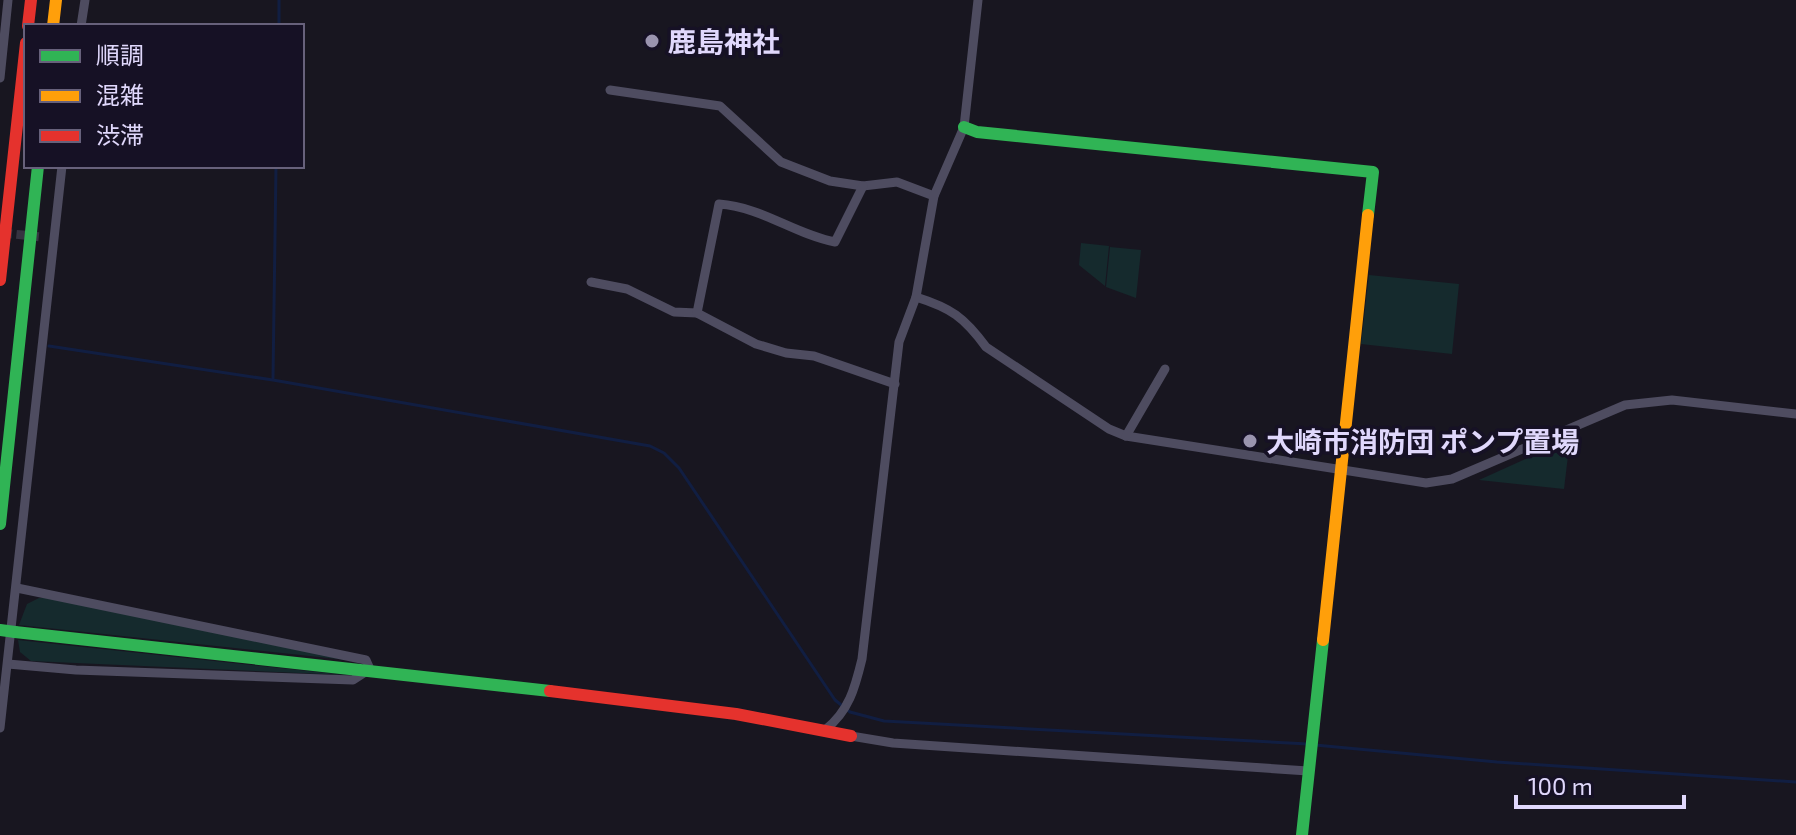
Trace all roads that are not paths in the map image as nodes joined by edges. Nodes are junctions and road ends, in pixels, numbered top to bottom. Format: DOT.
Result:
graph roads {
  1 [pos="8,0"];
  2 [pos="31,0"];
  3 [pos="56,0"];
  4 [pos="85,0"];
  5 [pos="978,0"];
  6 [pos="28,24"];
  7 [pos="53,24"];
  8 [pos="81,24"];
  9 [pos="24,61"];
  10 [pos="0,78"];
  11 [pos="610,90"];
  12 [pos="964,127"];
  13 [pos="38,168"];
  14 [pos="62,168"];
  15 [pos="863,186"];
  16 [pos="934,196"];
  17 [pos="0,280"];
  18 [pos="591,282"];
  19 [pos="916,297"];
  20 [pos="697,313"];
  21 [pos="1165,369"];
  22 [pos="895,384"];
  23 [pos="1796,414"];
  24 [pos="1126,436"];
  25 [pos="1342,469"];
  26 [pos="0,524"];
  27 [pos="17,588"];
  28 [pos="0,630"];
  29 [pos="8,664"];
  30 [pos="370,669"];
  31 [pos="0,728"];
  32 [pos="825,730"];
  33 [pos="851,736"];
  34 [pos="1309,764"];
  35 [pos="1302,835"];
  1 -- 10 [label="street"];
  2 -- 6 [label="main road"];
  3 -- 7 [label="main road"];
  4 -- 8 [label="street"];
  5 -- 12 [label="street"];
  9 -- 17 [label="main road"];
  11 -- 15 [label="street"];
  12 -- 16 [label="street"];
  12 -- 25 [label="main road"];
  13 -- 26 [label="main road"];
  14 -- 27 [label="street"];
  15 -- 16 [label="street"];
  15 -- 20 [label="street"];
  16 -- 19 [label="street"];
  18 -- 20 [label="street"];
  19 -- 22 [label="street"];
  19 -- 24 [label="street"];
  20 -- 22 [label="street"];
  21 -- 24 [label="street"];
  22 -- 32 [label="street"];
  23 -- 25 [label="street"];
  24 -- 25 [label="street"];
  25 -- 34 [label="main road"];
  27 -- 29 [label="street"];
  27 -- 30 [label="street"];
  28 -- 30 [label="main road, bridge"];
  29 -- 30 [label="street"];
  29 -- 31 [label="street"];
  30 -- 32 [label="main road"];
  32 -- 33 [label="main road"];
  33 -- 34 [label="street"];
  34 -- 35 [label="main road"];
}
